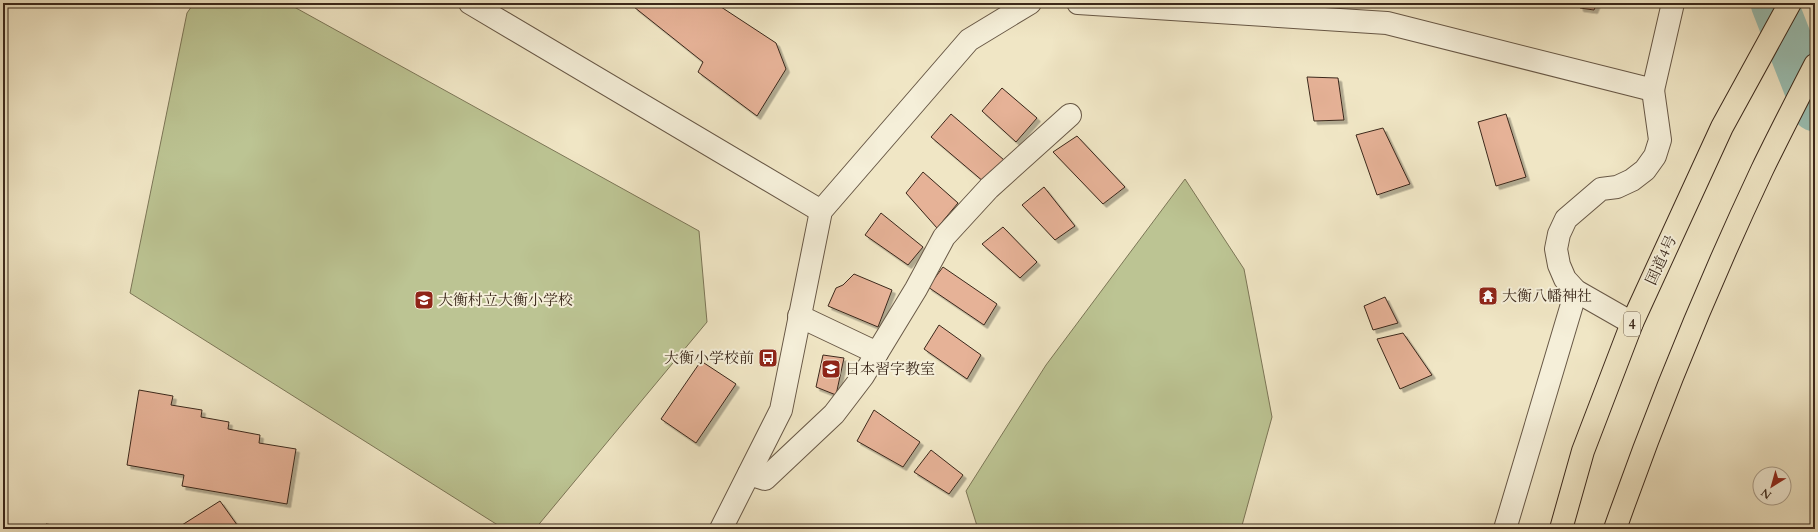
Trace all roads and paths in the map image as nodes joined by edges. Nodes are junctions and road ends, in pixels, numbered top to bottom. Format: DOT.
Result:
graph roads {
  1 [pos="470,3"];
  2 [pos="1030,3"];
  3 [pos="1078,3"];
  4 [pos="1673,3"];
  5 [pos="1790,3"];
  6 [pos="1815,65"];
  7 [pos="1653,90"];
  8 [pos="1070,115"];
  9 [pos="820,211"];
  10 [pos="1576,291"];
  11 [pos="800,316"];
  12 [pos="1632,324"];
  13 [pos="877,353"];
  14 [pos="749,474"];
  15 [pos="721,529"];
  16 [pos="1505,529"];
  17 [pos="1561,529"];
  18 [pos="1615,529"];
  1 -- 9 [label="street"];
  2 -- 9 [label="street"];
  3 -- 7 [label="street"];
  4 -- 7 [label="street"];
  5 -- 12 [label="highway, 国道4号 / 4"];
  6 -- 18 [label="highway"];
  7 -- 10 [label="street"];
  8 -- 13 [label="street"];
  9 -- 11 [label="street"];
  10 -- 12 [label="street"];
  10 -- 16 [label="street"];
  11 -- 13 [label="street"];
  11 -- 14 [label="street"];
  12 -- 17 [label="highway, 国道4号 / 4"];
  13 -- 14 [label="street"];
  14 -- 15 [label="street"];
}
